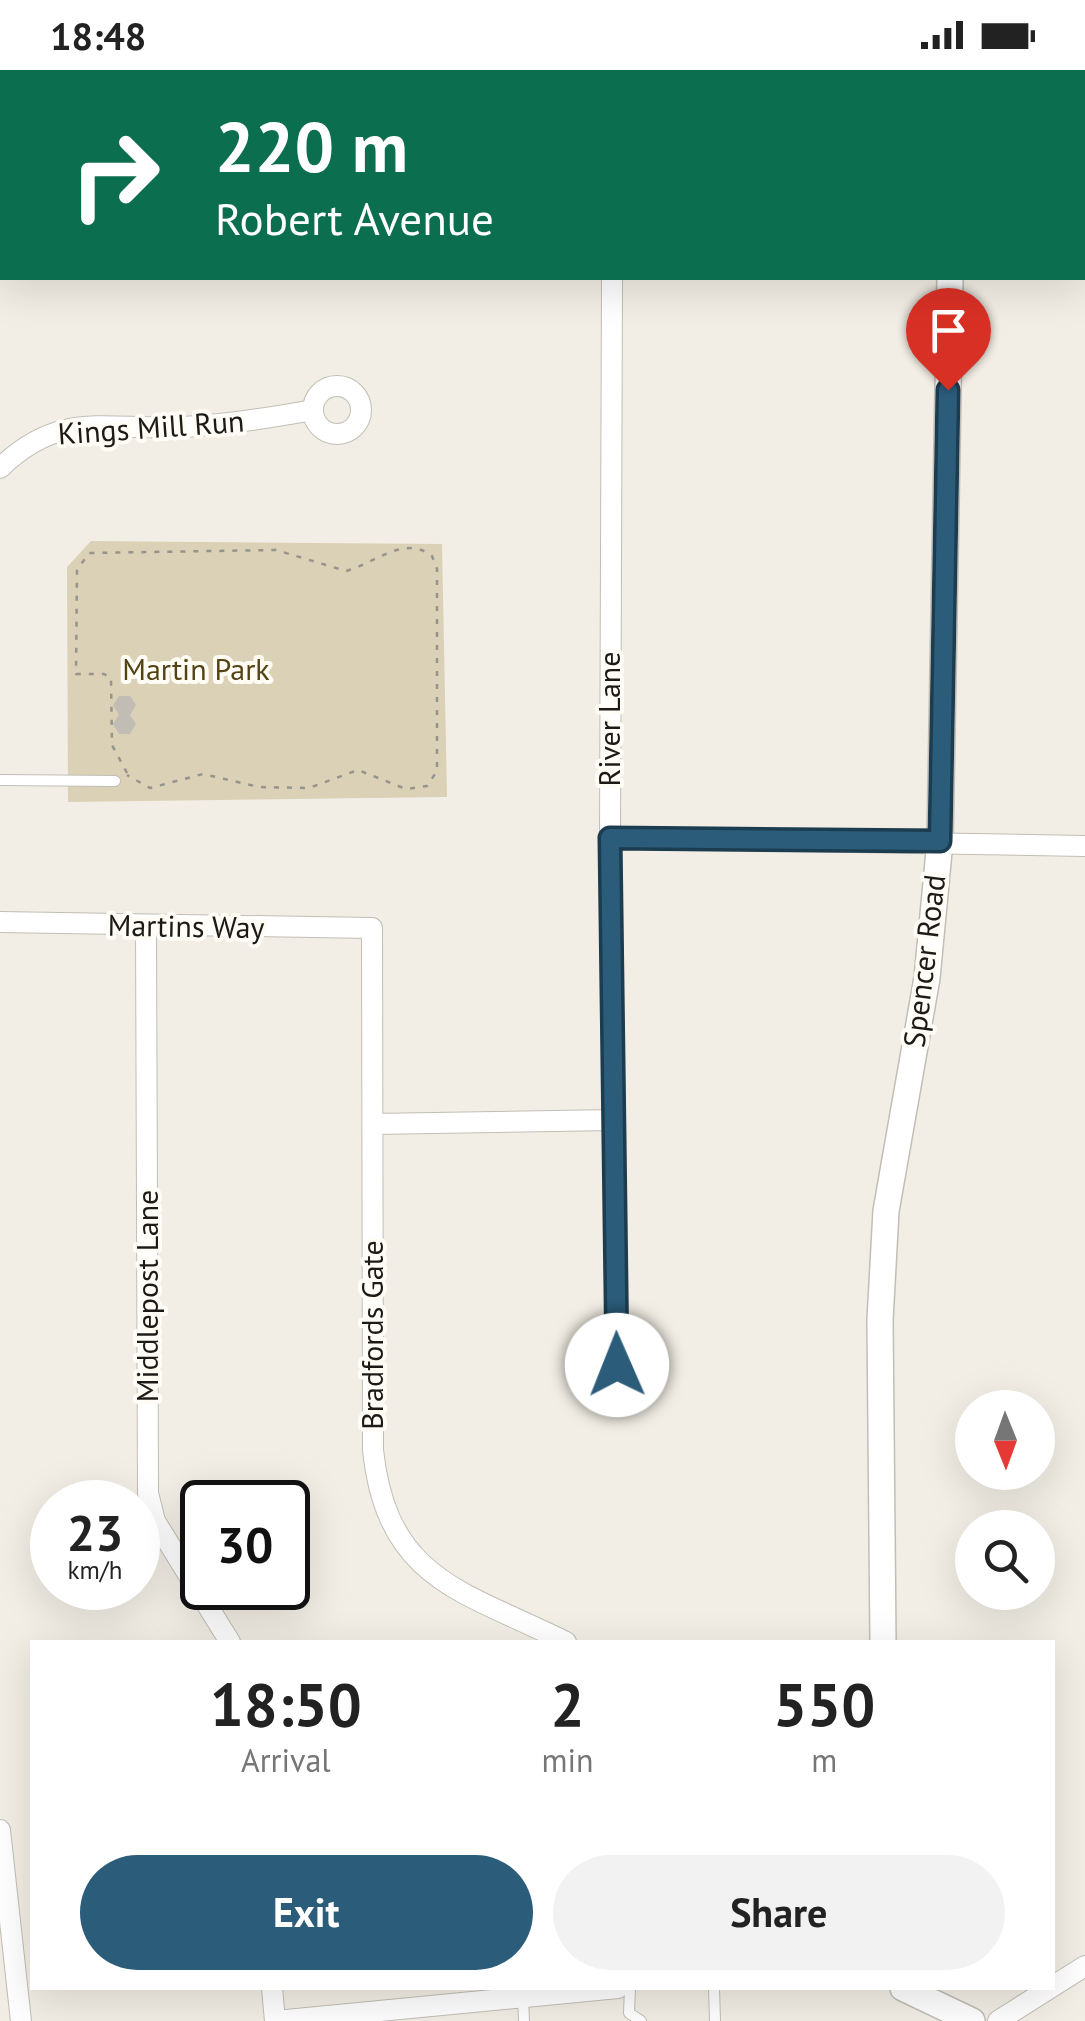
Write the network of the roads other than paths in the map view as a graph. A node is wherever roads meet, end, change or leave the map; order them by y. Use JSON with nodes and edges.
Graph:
{"nodes":[{"id":1,"x":612,"y":280,"type":"edge"},
{"id":2,"x":950,"y":280,"type":"edge"},
{"id":3,"x":313,"y":410,"type":"dead end"},
{"id":4,"x":1,"y":465,"type":"edge"},
{"id":5,"x":0,"y":780,"type":"edge"},
{"id":6,"x":121,"y":782,"type":"road end"},
{"id":7,"x":610,"y":838,"type":"junction"},
{"id":8,"x":940,"y":841,"type":"junction"},
{"id":9,"x":1085,"y":846,"type":"edge"},
{"id":10,"x":0,"y":922,"type":"edge"},
{"id":11,"x":146,"y":927,"type":"junction"},
{"id":12,"x":372,"y":928,"type":"joint"},
{"id":13,"x":615,"y":1120,"type":"junction"},
{"id":14,"x":373,"y":1124,"type":"junction"},
{"id":15,"x":617,"y":1400,"type":"dead end"},
{"id":16,"x":229,"y":1640,"type":"edge"},
{"id":17,"x":562,"y":1640,"type":"edge"},
{"id":18,"x":883,"y":1640,"type":"edge"},
{"id":19,"x":0,"y":1830,"type":"edge"},
{"id":20,"x":1085,"y":1966,"type":"edge"},
{"id":21,"x":1055,"y":1985,"type":"edge"},
{"id":22,"x":272,"y":1990,"type":"edge"},
{"id":23,"x":597,"y":1990,"type":"edge"},
{"id":24,"x":630,"y":1990,"type":"edge"},
{"id":25,"x":714,"y":1990,"type":"edge"},
{"id":26,"x":907,"y":1990,"type":"edge"},
{"id":27,"x":1047,"y":1990,"type":"edge"},
{"id":28,"x":523,"y":1997,"type":"junction"},
{"id":29,"x":370,"y":2016,"type":"edge"},
{"id":30,"x":21,"y":2021,"type":"edge"},
{"id":31,"x":276,"y":2021,"type":"edge"},
{"id":32,"x":524,"y":2021,"type":"edge"},
{"id":33,"x":640,"y":2021,"type":"edge"},
{"id":34,"x":714,"y":2021,"type":"edge"},
{"id":35,"x":972,"y":2021,"type":"edge"},
{"id":36,"x":998,"y":2021,"type":"edge"}],
"edges":[{"from":1,"to":7,"type":"street","name":"River Lane"},
{"from":2,"to":8,"type":"street","name":"Spencer Road"},
{"from":3,"to":4,"type":"street","name":"Kings Mill Run"},
{"from":5,"to":6,"type":"lane"},
{"from":7,"to":8,"type":"street"},
{"from":7,"to":13,"type":"street","name":"River Lane"},
{"from":8,"to":9,"type":"street"},
{"from":8,"to":18,"type":"street","name":"Spencer Road"},
{"from":10,"to":11,"type":"street","name":"Martins Way"},
{"from":11,"to":12,"type":"street","name":"Martins Way"},
{"from":11,"to":16,"type":"street","name":"Middlepost Lane"},
{"from":12,"to":14,"type":"street","name":"Bradfords Gate"},
{"from":13,"to":14,"type":"street"},
{"from":13,"to":15,"type":"street","name":"River Lane"},
{"from":14,"to":17,"type":"street","name":"Bradfords Gate"},
{"from":19,"to":30,"type":"street"},
{"from":20,"to":21,"type":"street"},
{"from":22,"to":31,"type":"street"},
{"from":23,"to":28,"type":"street"},
{"from":24,"to":33,"type":"lane"},
{"from":25,"to":34,"type":"lane"},
{"from":26,"to":35,"type":"street"},
{"from":27,"to":36,"type":"street"},
{"from":28,"to":29,"type":"street"},
{"from":28,"to":32,"type":"lane"},
{"from":29,"to":31,"type":"street"}]}
